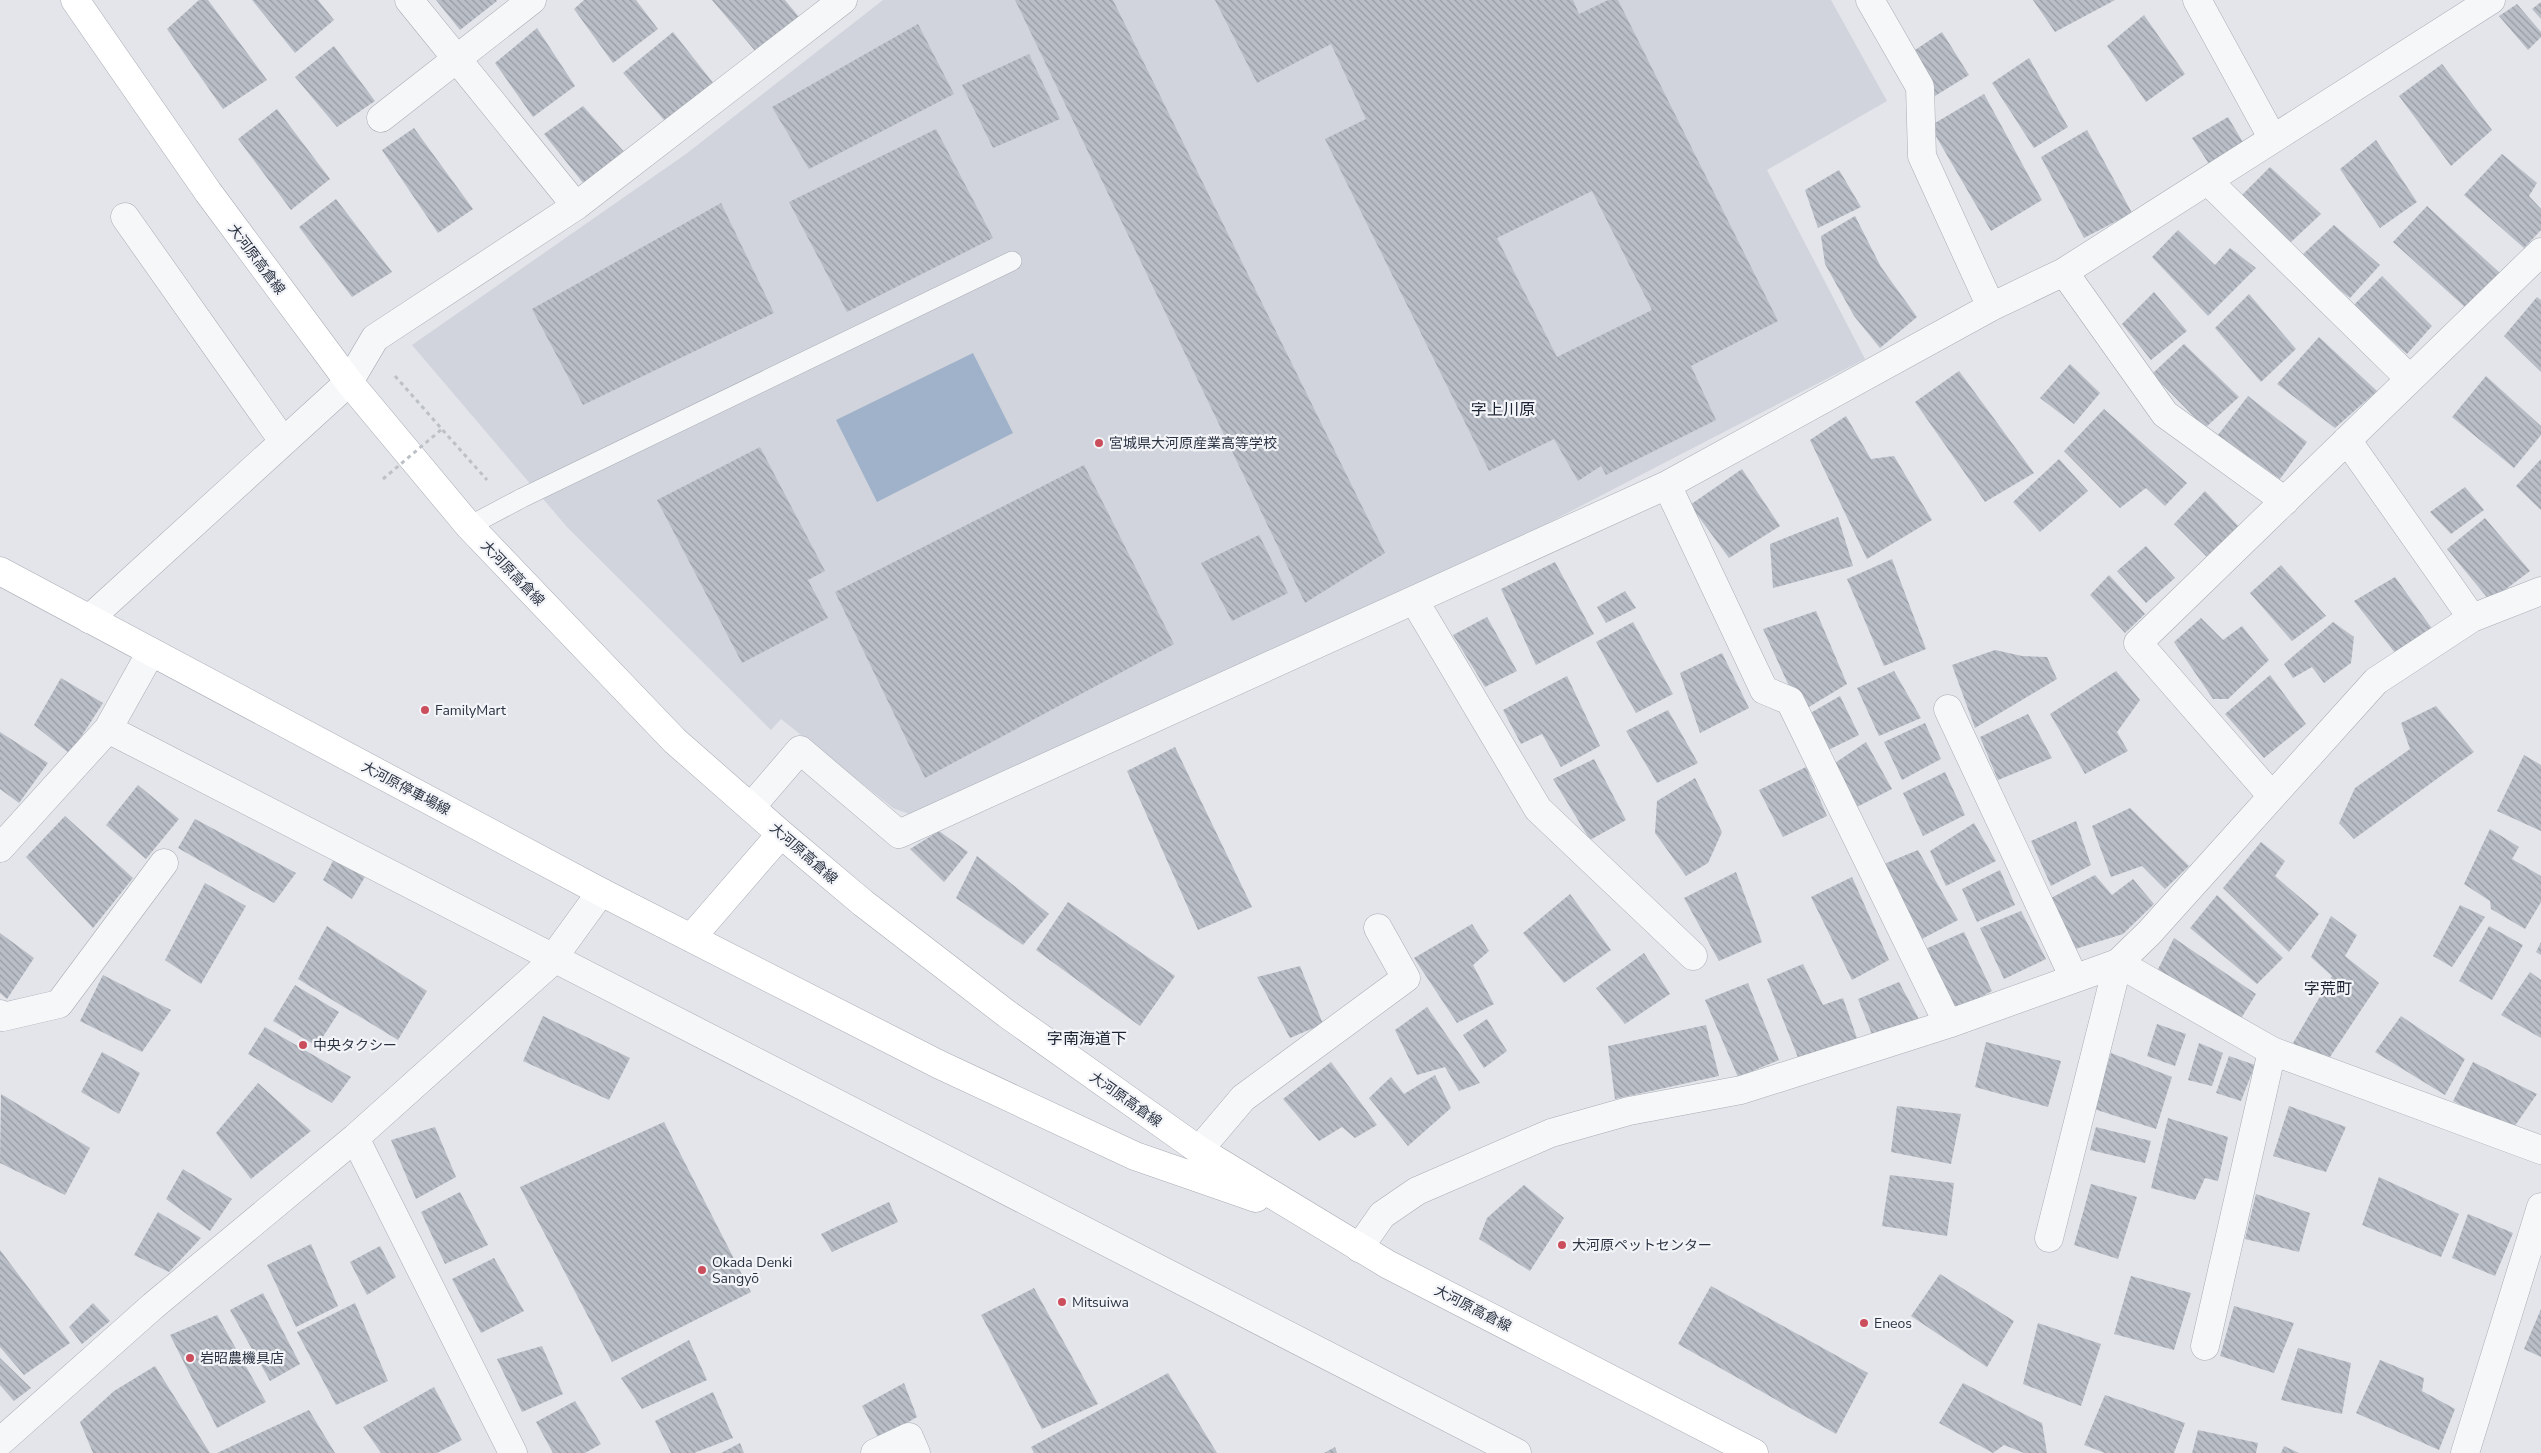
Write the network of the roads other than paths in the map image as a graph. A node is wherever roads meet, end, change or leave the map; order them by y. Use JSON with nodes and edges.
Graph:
{"nodes":[{"id":1,"x":75,"y":0,"type":"edge"},
{"id":2,"x":409,"y":0,"type":"edge"},
{"id":3,"x":532,"y":0,"type":"edge"},
{"id":4,"x":844,"y":0,"type":"edge"},
{"id":5,"x":1870,"y":0,"type":"edge"},
{"id":6,"x":2197,"y":0,"type":"edge"},
{"id":7,"x":2491,"y":0,"type":"edge"},
{"id":8,"x":457,"y":59,"type":"junction"},
{"id":9,"x":381,"y":118,"type":"dead end"},
{"id":10,"x":2273,"y":139,"type":"junction"},
{"id":11,"x":2208,"y":181,"type":"junction"},
{"id":12,"x":576,"y":206,"type":"junction"},
{"id":13,"x":125,"y":217,"type":"dead end"},
{"id":14,"x":2541,"y":252,"type":"edge"},
{"id":15,"x":1012,"y":261,"type":"dead end"},
{"id":16,"x":2064,"y":272,"type":"junction"},
{"id":17,"x":1991,"y":307,"type":"junction"},
{"id":18,"x":2410,"y":380,"type":"junction"},
{"id":19,"x":349,"y":382,"type":"junction"},
{"id":20,"x":2347,"y":440,"type":"junction"},
{"id":21,"x":283,"y":441,"type":"junction"},
{"id":22,"x":1667,"y":485,"type":"junction"},
{"id":23,"x":2285,"y":501,"type":"junction"},
{"id":24,"x":469,"y":526,"type":"junction"},
{"id":25,"x":2,"y":575,"type":"edge"},
{"id":26,"x":2541,"y":591,"type":"edge"},
{"id":27,"x":1414,"y":600,"type":"junction"},
{"id":28,"x":2472,"y":618,"type":"junction"},
{"id":29,"x":89,"y":619,"type":"junction"},
{"id":30,"x":152,"y":652,"type":"junction"},
{"id":31,"x":1948,"y":709,"type":"dead end"},
{"id":32,"x":108,"y":728,"type":"junction"},
{"id":33,"x":2272,"y":796,"type":"junction"},
{"id":34,"x":751,"y":807,"type":"junction"},
{"id":35,"x":781,"y":834,"type":"junction"},
{"id":36,"x":0,"y":848,"type":"edge"},
{"id":37,"x":164,"y":863,"type":"dead end"},
{"id":38,"x":601,"y":892,"type":"junction"},
{"id":39,"x":1378,"y":928,"type":"dead end"},
{"id":40,"x":691,"y":938,"type":"junction"},
{"id":41,"x":1693,"y":956,"type":"dead end"},
{"id":42,"x":553,"y":957,"type":"junction"},
{"id":43,"x":2118,"y":963,"type":"junction"},
{"id":44,"x":2074,"y":978,"type":"junction"},
{"id":45,"x":0,"y":1014,"type":"edge"},
{"id":46,"x":1948,"y":1024,"type":"junction"},
{"id":47,"x":2272,"y":1051,"type":"junction"},
{"id":48,"x":355,"y":1138,"type":"junction"},
{"id":49,"x":1199,"y":1150,"type":"junction"},
{"id":50,"x":2541,"y":1150,"type":"edge"},
{"id":51,"x":2541,"y":1208,"type":"edge"},
{"id":52,"x":1306,"y":1216,"type":"junction"},
{"id":53,"x":2049,"y":1238,"type":"dead end"},
{"id":54,"x":1359,"y":1248,"type":"junction"},
{"id":55,"x":2205,"y":1346,"type":"dead end"},
{"id":56,"x":0,"y":1442,"type":"edge"},
{"id":57,"x":514,"y":1453,"type":"edge"},
{"id":58,"x":875,"y":1453,"type":"edge"},
{"id":59,"x":916,"y":1453,"type":"edge"},
{"id":60,"x":1517,"y":1453,"type":"edge"},
{"id":61,"x":1754,"y":1453,"type":"edge"},
{"id":62,"x":2465,"y":1453,"type":"edge"}],
"edges":[{"from":1,"to":19,"type":"main road","name":"大河原高倉線"},
{"from":2,"to":8,"type":"street"},
{"from":3,"to":8,"type":"street"},
{"from":4,"to":12,"type":"street"},
{"from":5,"to":17,"type":"street"},
{"from":6,"to":10,"type":"street"},
{"from":7,"to":10,"type":"street"},
{"from":8,"to":9,"type":"street"},
{"from":8,"to":12,"type":"street"},
{"from":10,"to":11,"type":"street"},
{"from":11,"to":16,"type":"street"},
{"from":11,"to":18,"type":"street"},
{"from":12,"to":19,"type":"street"},
{"from":13,"to":21,"type":"street"},
{"from":14,"to":18,"type":"street"},
{"from":15,"to":24,"type":"lane"},
{"from":16,"to":17,"type":"street"},
{"from":16,"to":23,"type":"street"},
{"from":17,"to":22,"type":"street"},
{"from":18,"to":20,"type":"street"},
{"from":19,"to":21,"type":"street"},
{"from":19,"to":24,"type":"main road","name":"大河原高倉線"},
{"from":20,"to":23,"type":"street"},
{"from":20,"to":28,"type":"street"},
{"from":21,"to":29,"type":"street"},
{"from":22,"to":27,"type":"street"},
{"from":22,"to":46,"type":"street"},
{"from":23,"to":33,"type":"street"},
{"from":24,"to":34,"type":"main road","name":"大河原高倉線"},
{"from":25,"to":29,"type":"main road","name":"大河原停車場線"},
{"from":26,"to":28,"type":"street"},
{"from":27,"to":34,"type":"street"},
{"from":27,"to":41,"type":"street"},
{"from":28,"to":33,"type":"street"},
{"from":29,"to":30,"type":"main road","name":"大河原停車場線"},
{"from":30,"to":32,"type":"street"},
{"from":30,"to":38,"type":"main road","name":"大河原停車場線"},
{"from":31,"to":44,"type":"street"},
{"from":32,"to":36,"type":"street"},
{"from":32,"to":42,"type":"street"},
{"from":33,"to":43,"type":"street"},
{"from":34,"to":35,"type":"main road","name":"大河原高倉線"},
{"from":35,"to":40,"type":"main road"},
{"from":35,"to":49,"type":"main road","name":"大河原高倉線"},
{"from":37,"to":45,"type":"street"},
{"from":38,"to":40,"type":"main road","name":"大河原停車場線"},
{"from":38,"to":42,"type":"street"},
{"from":39,"to":49,"type":"street"},
{"from":40,"to":52,"type":"main road","name":"大河原停車場線"},
{"from":42,"to":48,"type":"street"},
{"from":42,"to":60,"type":"street"},
{"from":43,"to":44,"type":"street"},
{"from":43,"to":47,"type":"street"},
{"from":43,"to":53,"type":"street"},
{"from":44,"to":46,"type":"street"},
{"from":46,"to":54,"type":"street"},
{"from":47,"to":50,"type":"street"},
{"from":47,"to":55,"type":"street"},
{"from":48,"to":56,"type":"street"},
{"from":48,"to":57,"type":"street"},
{"from":49,"to":52,"type":"main road","name":"大河原高倉線"},
{"from":51,"to":62,"type":"street"},
{"from":52,"to":54,"type":"main road","name":"大河原高倉線"},
{"from":54,"to":61,"type":"main road","name":"大河原高倉線"},
{"from":58,"to":59,"type":"street"}]}
